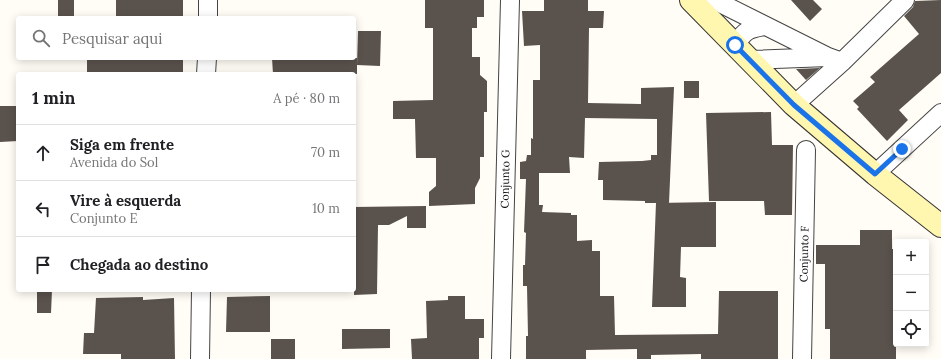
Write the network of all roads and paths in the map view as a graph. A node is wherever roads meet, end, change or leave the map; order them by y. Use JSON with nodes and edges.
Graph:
{"nodes":[{"id":1,"x":208,"y":0,"type":"edge"},
{"id":2,"x":510,"y":0,"type":"edge"},
{"id":3,"x":691,"y":0,"type":"edge"},
{"id":4,"x":714,"y":0,"type":"edge"},
{"id":5,"x":904,"y":0,"type":"edge"},
{"id":6,"x":208,"y":16,"type":"edge"},
{"id":7,"x":766,"y":26,"type":"junction"},
{"id":8,"x":742,"y":53,"type":"junction"},
{"id":9,"x":835,"y":59,"type":"junction"},
{"id":10,"x":207,"y":60,"type":"edge"},
{"id":11,"x":206,"y":72,"type":"edge"},
{"id":12,"x":794,"y":105,"type":"junction"},
{"id":13,"x":941,"y":113,"type":"edge"},
{"id":14,"x":806,"y":150,"type":"dead end"},
{"id":15,"x":875,"y":174,"type":"junction"},
{"id":16,"x":941,"y":226,"type":"edge"},
{"id":17,"x":201,"y":292,"type":"edge"},
{"id":18,"x":200,"y":359,"type":"edge"},
{"id":19,"x":501,"y":359,"type":"edge"},
{"id":20,"x":802,"y":359,"type":"edge"}],
"edges":[{"from":1,"to":6,"type":"street"},
{"from":2,"to":19,"type":"street","name":"Conjunto G"},
{"from":3,"to":8,"type":"street"},
{"from":4,"to":7,"type":"street"},
{"from":5,"to":9,"type":"street"},
{"from":7,"to":8,"type":"street"},
{"from":7,"to":9,"type":"street"},
{"from":8,"to":9,"type":"street"},
{"from":8,"to":12,"type":"street"},
{"from":9,"to":12,"type":"street"},
{"from":10,"to":11,"type":"street"},
{"from":12,"to":15,"type":"street"},
{"from":13,"to":15,"type":"street"},
{"from":14,"to":20,"type":"street","name":"Conjunto F"},
{"from":15,"to":16,"type":"street"},
{"from":17,"to":18,"type":"street"}]}
